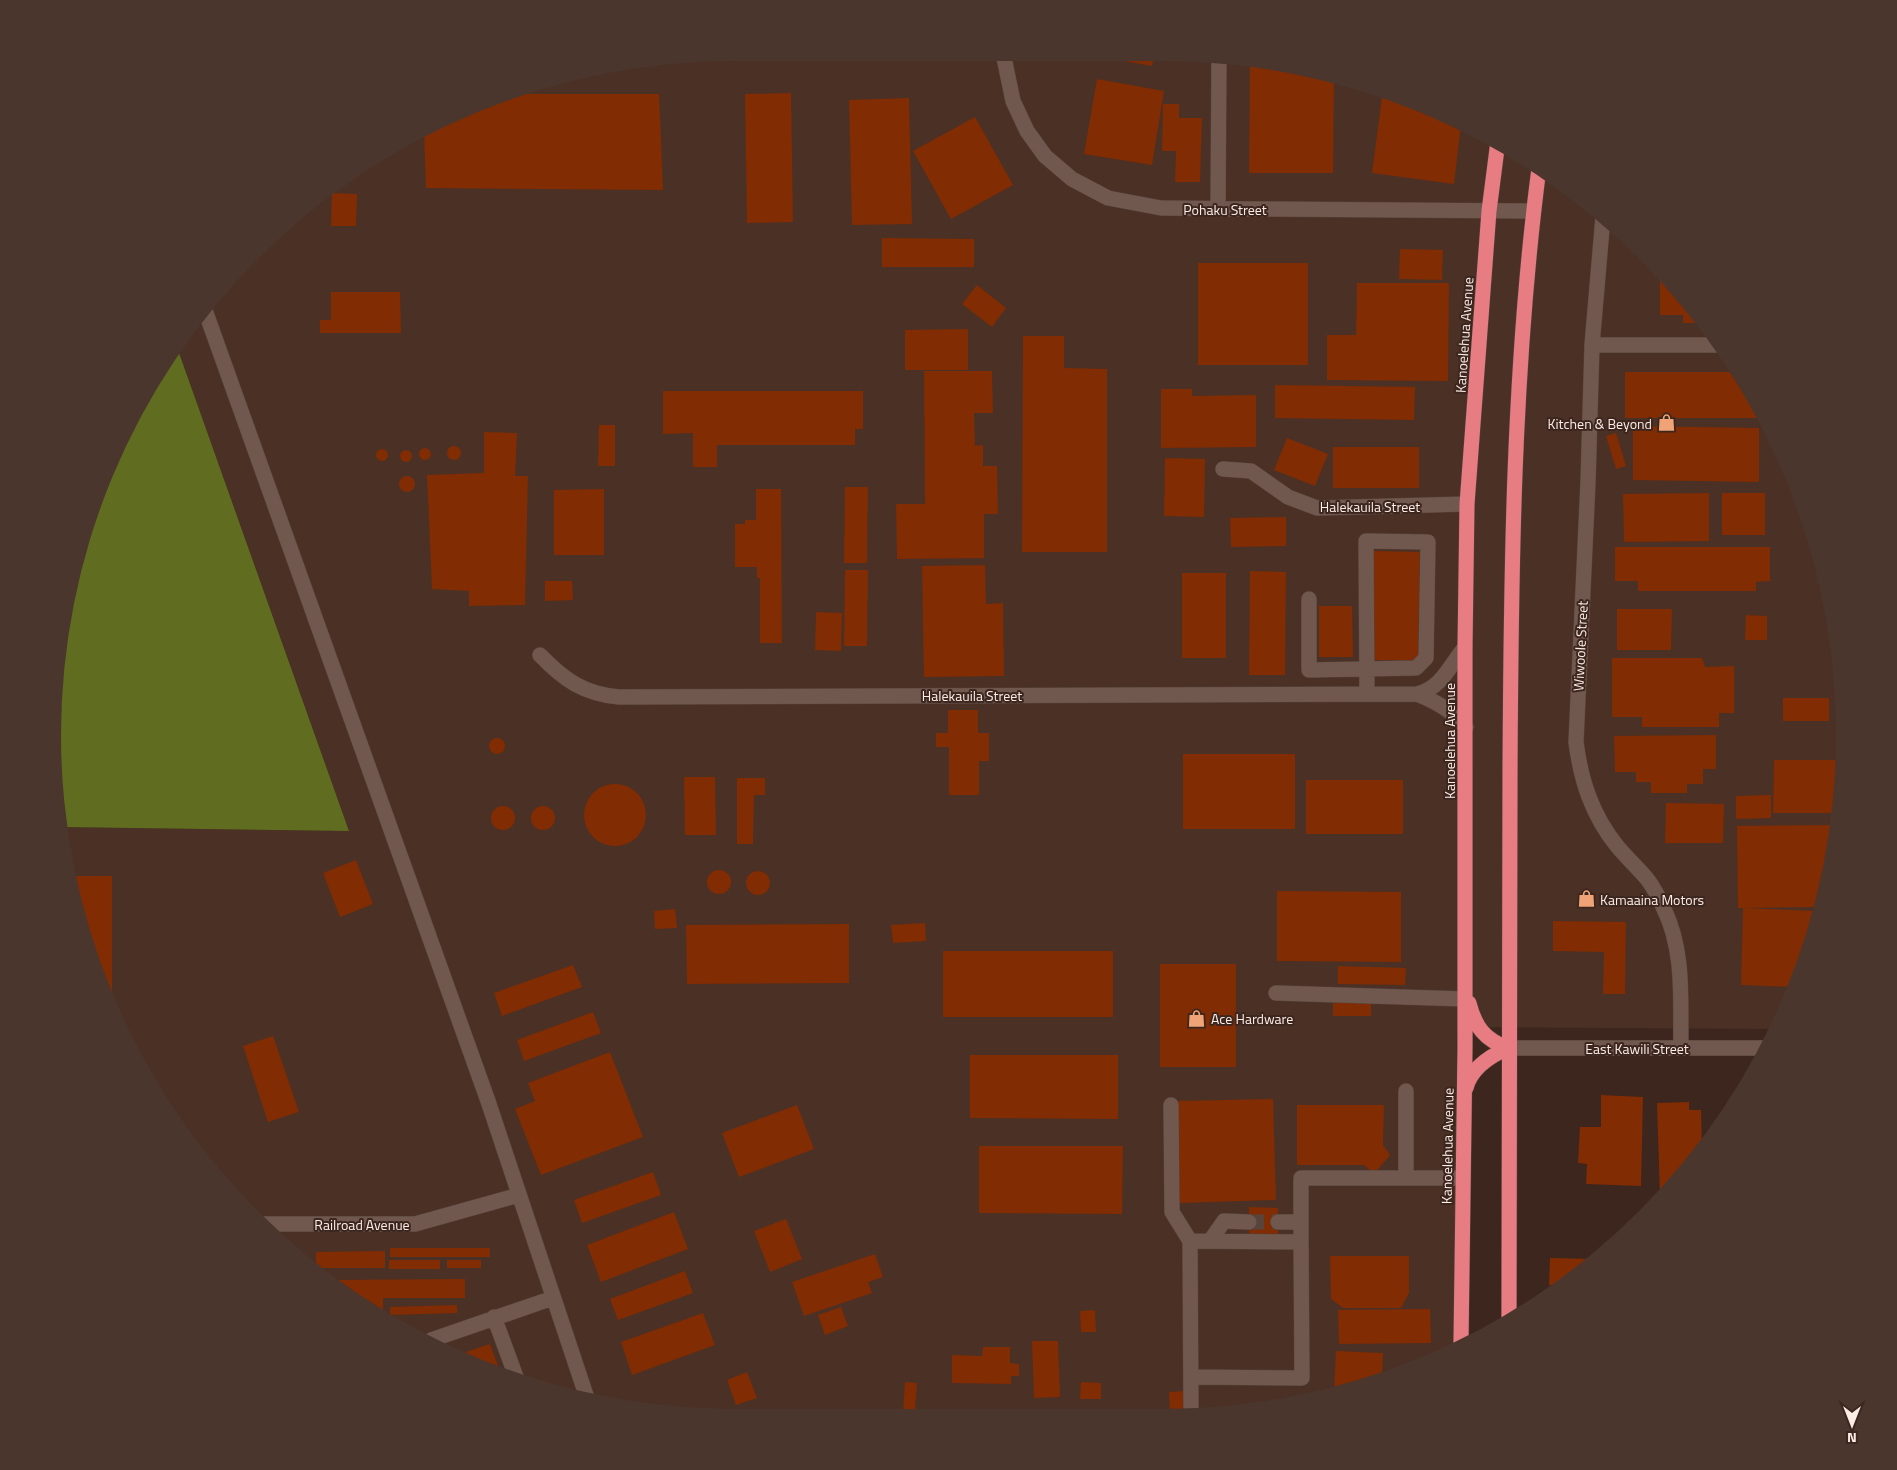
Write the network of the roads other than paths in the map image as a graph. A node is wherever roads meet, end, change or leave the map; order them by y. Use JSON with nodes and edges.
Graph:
{"nodes":[{"id":1,"x":1005,"y":61,"type":"edge"},
{"id":2,"x":1219,"y":64,"type":"edge"},
{"id":3,"x":1497,"y":151,"type":"edge"},
{"id":4,"x":1537,"y":176,"type":"edge"},
{"id":5,"x":1218,"y":209,"type":"junction"},
{"id":6,"x":1489,"y":211,"type":"junction"},
{"id":7,"x":1533,"y":211,"type":"junction"},
{"id":8,"x":1602,"y":225,"type":"edge"},
{"id":9,"x":207,"y":316,"type":"edge"},
{"id":10,"x":1592,"y":345,"type":"junction"},
{"id":11,"x":1711,"y":345,"type":"edge"},
{"id":12,"x":1223,"y":470,"type":"dead end"},
{"id":13,"x":1467,"y":504,"type":"junction"},
{"id":14,"x":1309,"y":599,"type":"dead end"},
{"id":15,"x":1465,"y":647,"type":"junction"},
{"id":16,"x":540,"y":656,"type":"dead end"},
{"id":17,"x":1367,"y":669,"type":"junction"},
{"id":18,"x":1367,"y":694,"type":"junction"},
{"id":19,"x":1417,"y":694,"type":"junction"},
{"id":20,"x":1466,"y":727,"type":"junction"},
{"id":21,"x":1276,"y":993,"type":"dead end"},
{"id":22,"x":1465,"y":996,"type":"junction"},
{"id":23,"x":1681,"y":1047,"type":"junction"},
{"id":24,"x":1508,"y":1048,"type":"junction"},
{"id":25,"x":1758,"y":1048,"type":"edge"},
{"id":26,"x":1406,"y":1091,"type":"dead end"},
{"id":27,"x":1464,"y":1096,"type":"junction"},
{"id":28,"x":1171,"y":1105,"type":"dead end"},
{"id":29,"x":1406,"y":1178,"type":"junction"},
{"id":30,"x":1463,"y":1178,"type":"junction"},
{"id":31,"x":519,"y":1195,"type":"junction"},
{"id":32,"x":1249,"y":1222,"type":"tunnel mouth"},
{"id":33,"x":1278,"y":1222,"type":"tunnel mouth"},
{"id":34,"x":1301,"y":1222,"type":"junction"},
{"id":35,"x":272,"y":1224,"type":"edge"},
{"id":36,"x":1190,"y":1240,"type":"junction"},
{"id":37,"x":1210,"y":1241,"type":"junction"},
{"id":38,"x":1301,"y":1242,"type":"junction"},
{"id":39,"x":553,"y":1298,"type":"junction"},
{"id":40,"x":1509,"y":1312,"type":"edge"},
{"id":41,"x":494,"y":1318,"type":"junction"},
{"id":42,"x":1462,"y":1338,"type":"edge"},
{"id":43,"x":436,"y":1339,"type":"edge"},
{"id":44,"x":514,"y":1371,"type":"edge"},
{"id":45,"x":1191,"y":1377,"type":"junction"},
{"id":46,"x":585,"y":1392,"type":"edge"},
{"id":47,"x":1192,"y":1408,"type":"edge"}],
"edges":[{"from":1,"to":5,"type":"street","name":"Pohaku Street"},
{"from":2,"to":5,"type":"street"},
{"from":3,"to":6,"type":"highway","name":"Kanoelehua Avenue"},
{"from":4,"to":7,"type":"highway"},
{"from":5,"to":6,"type":"street","name":"Pohaku Street"},
{"from":6,"to":7,"type":"street","name":"Pohaku Street"},
{"from":6,"to":13,"type":"highway","name":"Kanoelehua Avenue"},
{"from":7,"to":24,"type":"highway"},
{"from":8,"to":10,"type":"street","name":"Wiwoole Street"},
{"from":9,"to":31,"type":"street"},
{"from":10,"to":11,"type":"street"},
{"from":10,"to":23,"type":"street","name":"Wiwoole Street"},
{"from":12,"to":13,"type":"street","name":"Halekauila Street"},
{"from":13,"to":15,"type":"highway","name":"Kanoelehua Avenue"},
{"from":14,"to":17,"type":"street"},
{"from":15,"to":19,"type":"street","name":"Halekauila Street"},
{"from":15,"to":20,"type":"highway","name":"Kanoelehua Avenue"},
{"from":16,"to":18,"type":"street","name":"Halekauila Street"},
{"from":17,"to":17,"type":"street"},
{"from":17,"to":18,"type":"street"},
{"from":18,"to":19,"type":"street","name":"Halekauila Street"},
{"from":19,"to":20,"type":"street","name":"Halekauila Street"},
{"from":20,"to":22,"type":"highway","name":"Kanoelehua Avenue"},
{"from":21,"to":22,"type":"street"},
{"from":22,"to":24,"type":"highway"},
{"from":22,"to":27,"type":"highway","name":"Kanoelehua Avenue"},
{"from":23,"to":24,"type":"street","name":"East Kawili Street"},
{"from":23,"to":25,"type":"street","name":"East Kawili Street"},
{"from":24,"to":27,"type":"highway"},
{"from":24,"to":40,"type":"highway"},
{"from":26,"to":29,"type":"street"},
{"from":27,"to":30,"type":"highway","name":"Kanoelehua Avenue"},
{"from":28,"to":36,"type":"street"},
{"from":29,"to":30,"type":"street"},
{"from":29,"to":34,"type":"street"},
{"from":30,"to":42,"type":"highway","name":"Kanoelehua Avenue"},
{"from":31,"to":35,"type":"street","name":"Railroad Avenue"},
{"from":31,"to":39,"type":"street"},
{"from":32,"to":37,"type":"street"},
{"from":33,"to":34,"type":"street"},
{"from":34,"to":38,"type":"street"},
{"from":36,"to":37,"type":"street"},
{"from":36,"to":45,"type":"street"},
{"from":37,"to":38,"type":"street"},
{"from":38,"to":45,"type":"street"},
{"from":39,"to":41,"type":"street"},
{"from":39,"to":46,"type":"street"},
{"from":41,"to":43,"type":"street"},
{"from":41,"to":44,"type":"street"},
{"from":45,"to":47,"type":"street"}]}
